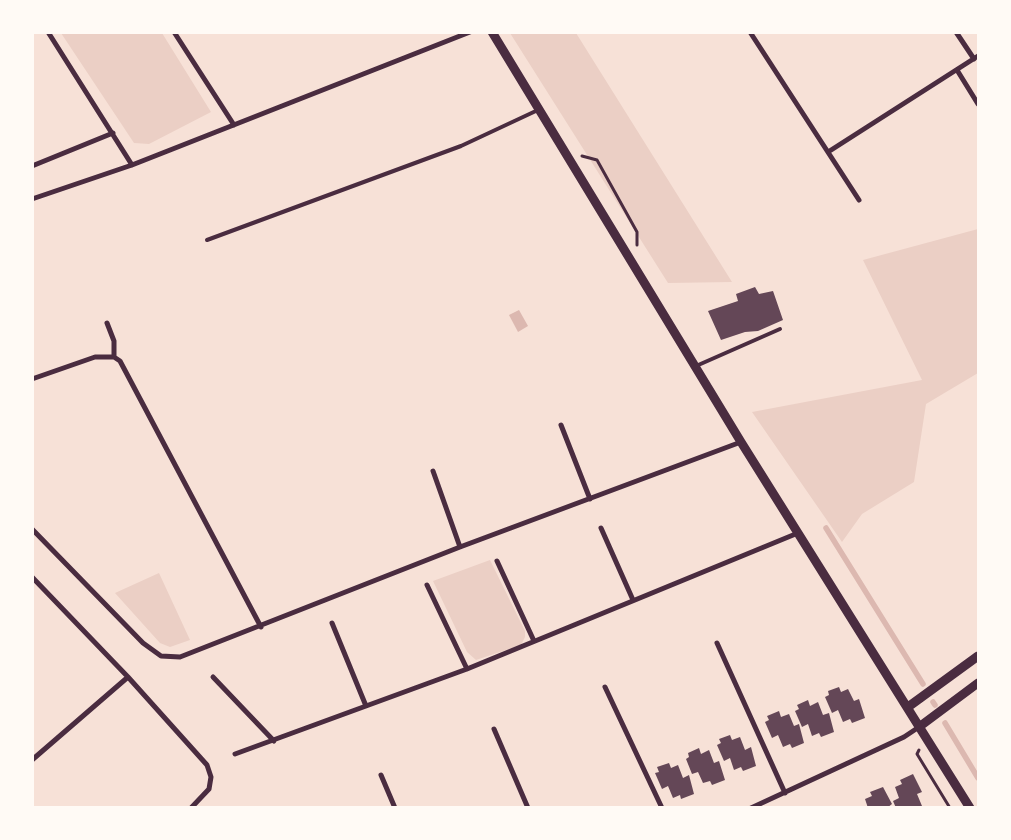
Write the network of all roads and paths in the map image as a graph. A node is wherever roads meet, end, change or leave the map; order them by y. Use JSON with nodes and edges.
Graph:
{"nodes":[{"id":1,"x":48,"y":32,"type":"edge"},
{"id":2,"x":174,"y":32,"type":"edge"},
{"id":3,"x":470,"y":32,"type":"edge"},
{"id":4,"x":492,"y":32,"type":"edge"},
{"id":5,"x":750,"y":32,"type":"edge"},
{"id":6,"x":956,"y":32,"type":"edge"},
{"id":7,"x":976,"y":58,"type":"edge"},
{"id":8,"x":957,"y":70,"type":"junction"},
{"id":9,"x":978,"y":104,"type":"edge"},
{"id":10,"x":538,"y":110,"type":"junction"},
{"id":11,"x":234,"y":125,"type":"junction"},
{"id":12,"x":112,"y":133,"type":"junction"},
{"id":13,"x":828,"y":152,"type":"junction"},
{"id":14,"x":132,"y":165,"type":"junction"},
{"id":15,"x":32,"y":166,"type":"edge"},
{"id":16,"x":32,"y":199,"type":"edge"},
{"id":17,"x":859,"y":200,"type":"dead end"},
{"id":18,"x":207,"y":240,"type":"dead end"},
{"id":19,"x":107,"y":324,"type":"dead end"},
{"id":20,"x":780,"y":329,"type":"dead end"},
{"id":21,"x":114,"y":357,"type":"junction"},
{"id":22,"x":696,"y":366,"type":"junction"},
{"id":23,"x":32,"y":379,"type":"edge"},
{"id":24,"x":561,"y":424,"type":"dead end"},
{"id":25,"x":741,"y":442,"type":"junction"},
{"id":26,"x":433,"y":471,"type":"dead end"},
{"id":27,"x":590,"y":498,"type":"junction"},
{"id":28,"x":602,"y":528,"type":"dead end"},
{"id":29,"x":32,"y":529,"type":"edge"},
{"id":30,"x":798,"y":533,"type":"junction"},
{"id":31,"x":460,"y":547,"type":"junction"},
{"id":32,"x":497,"y":561,"type":"dead end"},
{"id":33,"x":32,"y":577,"type":"edge"},
{"id":34,"x":427,"y":585,"type":"dead end"},
{"id":35,"x":633,"y":600,"type":"junction"},
{"id":36,"x":332,"y":623,"type":"dead end"},
{"id":37,"x":261,"y":627,"type":"junction"},
{"id":38,"x":534,"y":641,"type":"junction"},
{"id":39,"x":717,"y":643,"type":"dead end"},
{"id":40,"x":978,"y":656,"type":"edge"},
{"id":41,"x":468,"y":669,"type":"junction"},
{"id":42,"x":128,"y":677,"type":"junction"},
{"id":43,"x":213,"y":677,"type":"dead end"},
{"id":44,"x":978,"y":683,"type":"edge"},
{"id":45,"x":604,"y":687,"type":"dead end"},
{"id":46,"x":366,"y":706,"type":"junction"},
{"id":47,"x":908,"y":708,"type":"junction"},
{"id":48,"x":919,"y":727,"type":"junction"},
{"id":49,"x":494,"y":729,"type":"dead end"},
{"id":50,"x":274,"y":741,"type":"junction"},
{"id":51,"x":235,"y":754,"type":"dead end"},
{"id":52,"x":32,"y":760,"type":"edge"},
{"id":53,"x":381,"y":774,"type":"dead end"},
{"id":54,"x":784,"y":793,"type":"junction"},
{"id":55,"x":191,"y":808,"type":"edge"},
{"id":56,"x":395,"y":808,"type":"edge"},
{"id":57,"x":528,"y":808,"type":"edge"},
{"id":58,"x":662,"y":808,"type":"edge"},
{"id":59,"x":751,"y":808,"type":"edge"},
{"id":60,"x":970,"y":808,"type":"edge"}],
"edges":[{"from":1,"to":12,"type":"street"},
{"from":2,"to":11,"type":"street"},
{"from":3,"to":11,"type":"street"},
{"from":4,"to":10,"type":"street"},
{"from":5,"to":13,"type":"street"},
{"from":6,"to":7,"type":"street"},
{"from":7,"to":8,"type":"street"},
{"from":8,"to":9,"type":"street"},
{"from":8,"to":13,"type":"street"},
{"from":10,"to":18,"type":"lane"},
{"from":10,"to":22,"type":"street"},
{"from":11,"to":14,"type":"street"},
{"from":12,"to":14,"type":"street"},
{"from":12,"to":15,"type":"street"},
{"from":13,"to":17,"type":"street"},
{"from":14,"to":16,"type":"street"},
{"from":19,"to":21,"type":"street"},
{"from":20,"to":22,"type":"lane"},
{"from":21,"to":23,"type":"street"},
{"from":21,"to":37,"type":"street"},
{"from":22,"to":25,"type":"street"},
{"from":24,"to":27,"type":"street"},
{"from":25,"to":27,"type":"street"},
{"from":25,"to":30,"type":"street"},
{"from":26,"to":31,"type":"street"},
{"from":27,"to":31,"type":"street"},
{"from":28,"to":35,"type":"street"},
{"from":29,"to":37,"type":"street"},
{"from":30,"to":35,"type":"street"},
{"from":30,"to":47,"type":"street"},
{"from":31,"to":37,"type":"street"},
{"from":32,"to":38,"type":"street"},
{"from":33,"to":42,"type":"street"},
{"from":34,"to":41,"type":"street"},
{"from":35,"to":38,"type":"street"},
{"from":36,"to":46,"type":"street"},
{"from":38,"to":41,"type":"street"},
{"from":39,"to":54,"type":"street"},
{"from":40,"to":47,"type":"street"},
{"from":41,"to":46,"type":"street"},
{"from":42,"to":52,"type":"street"},
{"from":42,"to":55,"type":"street"},
{"from":43,"to":50,"type":"street"},
{"from":44,"to":48,"type":"street"},
{"from":45,"to":58,"type":"street"},
{"from":46,"to":50,"type":"street"},
{"from":47,"to":48,"type":"street"},
{"from":48,"to":54,"type":"street"},
{"from":48,"to":60,"type":"street"},
{"from":49,"to":57,"type":"street"},
{"from":50,"to":51,"type":"street"},
{"from":53,"to":56,"type":"street"},
{"from":54,"to":59,"type":"street"}]}
